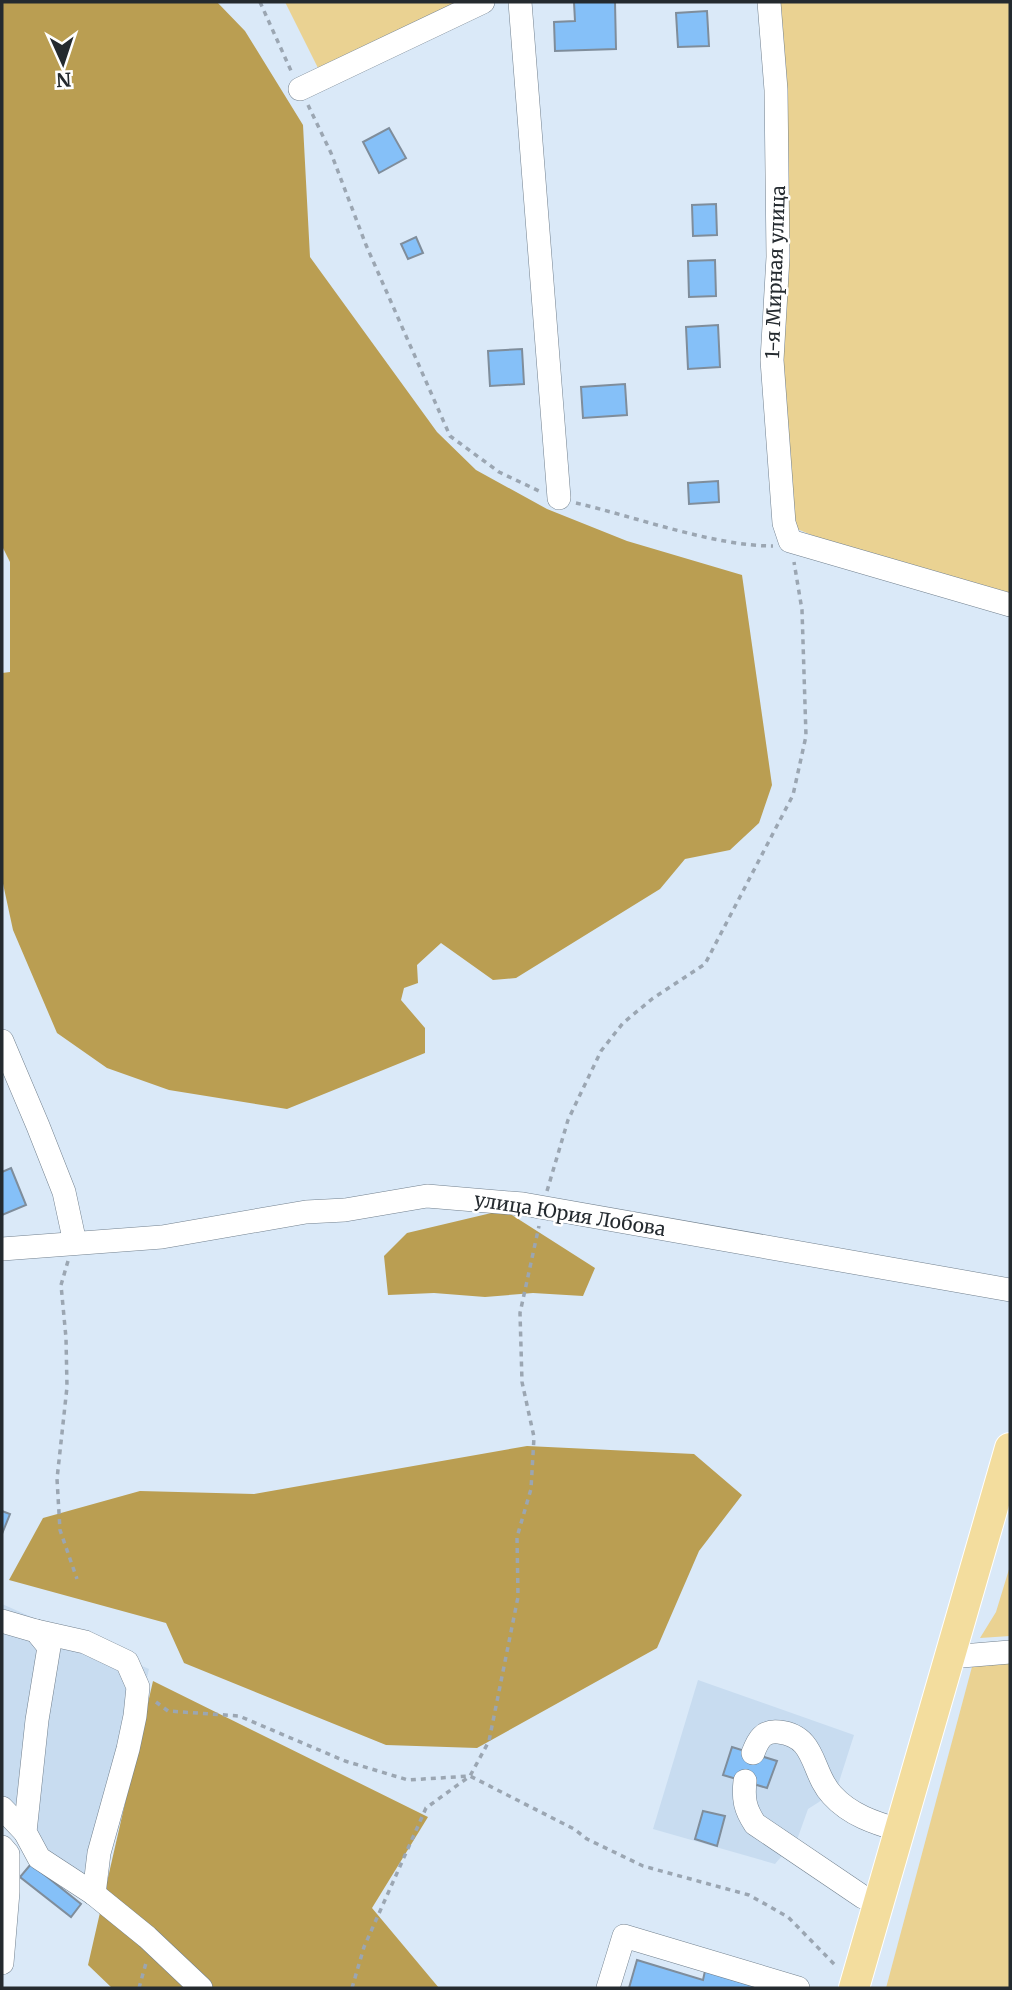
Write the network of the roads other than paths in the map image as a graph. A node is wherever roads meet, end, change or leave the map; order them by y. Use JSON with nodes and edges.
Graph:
{"nodes":[{"id":1,"x":483,"y":2,"type":"edge"},
{"id":2,"x":520,"y":2,"type":"edge"},
{"id":3,"x":769,"y":2,"type":"edge"},
{"id":4,"x":300,"y":89,"type":"road end"},
{"id":5,"x":559,"y":498,"type":"road end"},
{"id":6,"x":1010,"y":605,"type":"edge"},
{"id":7,"x":2,"y":1041,"type":"edge"},
{"id":8,"x":75,"y":1243,"type":"junction"},
{"id":9,"x":2,"y":1249,"type":"edge"},
{"id":10,"x":1010,"y":1290,"type":"edge"},
{"id":11,"x":1010,"y":1448,"type":"edge"},
{"id":12,"x":2,"y":1621,"type":"edge"},
{"id":13,"x":36,"y":1631,"type":"junction"},
{"id":14,"x":1010,"y":1652,"type":"edge"},
{"id":15,"x":950,"y":1657,"type":"junction"},
{"id":16,"x":753,"y":1753,"type":"dead end"},
{"id":17,"x":745,"y":1781,"type":"dead end"},
{"id":18,"x":2,"y":1808,"type":"edge"},
{"id":19,"x":899,"y":1830,"type":"junction"},
{"id":20,"x":25,"y":1832,"type":"junction"},
{"id":21,"x":2,"y":1847,"type":"edge"},
{"id":22,"x":5,"y":1893,"type":"edge"},
{"id":23,"x":93,"y":1894,"type":"junction"},
{"id":24,"x":878,"y":1905,"type":"junction"},
{"id":25,"x":2,"y":1954,"type":"edge"},
{"id":26,"x":846,"y":1978,"type":"edge"},
{"id":27,"x":201,"y":1988,"type":"edge"},
{"id":28,"x":608,"y":1988,"type":"edge"},
{"id":29,"x":795,"y":1988,"type":"edge"}],
"edges":[{"from":1,"to":4,"type":"street"},
{"from":2,"to":5,"type":"street"},
{"from":3,"to":6,"type":"street","name":"1-я Мирная улица"},
{"from":7,"to":8,"type":"street"},
{"from":8,"to":9,"type":"street","name":"улица Юрия Лобова"},
{"from":8,"to":10,"type":"street","name":"улица Юрия Лобова"},
{"from":11,"to":15,"type":"main road"},
{"from":12,"to":13,"type":"street"},
{"from":13,"to":20,"type":"street"},
{"from":13,"to":23,"type":"street"},
{"from":14,"to":15,"type":"street"},
{"from":15,"to":19,"type":"main road"},
{"from":16,"to":19,"type":"street"},
{"from":17,"to":24,"type":"street"},
{"from":18,"to":20,"type":"street"},
{"from":19,"to":24,"type":"main road"},
{"from":20,"to":23,"type":"street"},
{"from":21,"to":22,"type":"street"},
{"from":22,"to":25,"type":"street"},
{"from":23,"to":27,"type":"street"},
{"from":24,"to":26,"type":"main road"},
{"from":28,"to":29,"type":"street"}]}
